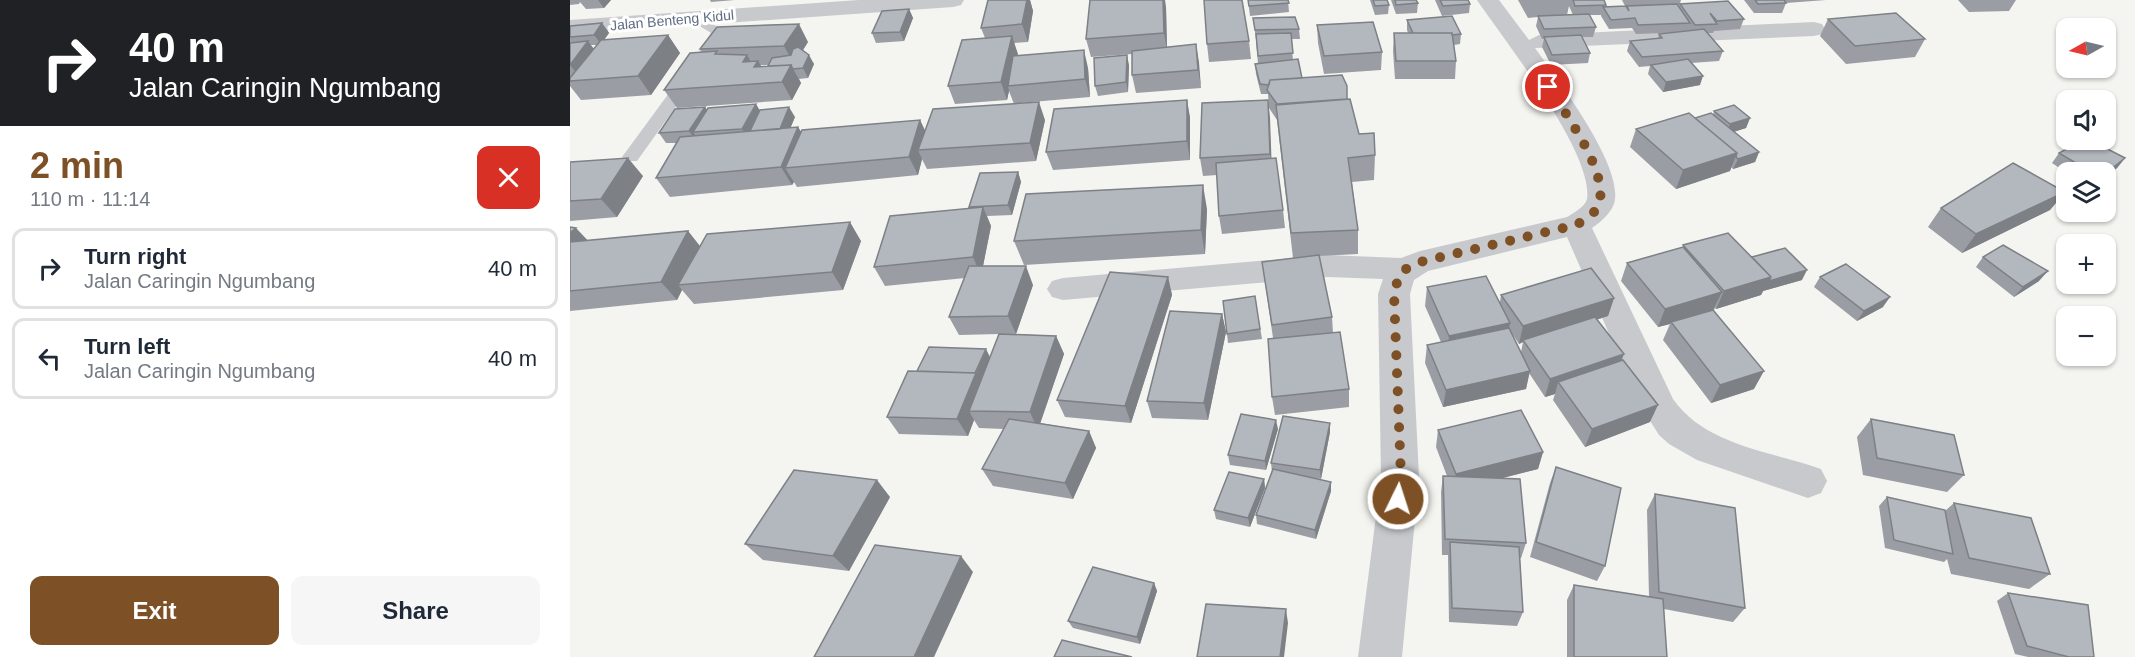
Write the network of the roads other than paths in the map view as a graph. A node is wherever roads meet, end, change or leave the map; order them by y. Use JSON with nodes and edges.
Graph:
{"nodes":[{"id":1,"x":953,"y":0,"type":"edge"},
{"id":2,"x":1488,"y":0,"type":"edge"},
{"id":3,"x":700,"y":9,"type":"edge"},
{"id":4,"x":570,"y":27,"type":"edge"},
{"id":5,"x":1814,"y":29,"type":"dead end"},
{"id":6,"x":1519,"y":43,"type":"junction"},
{"id":7,"x":631,"y":157,"type":"dead end"},
{"id":8,"x":1576,"y":225,"type":"junction"},
{"id":9,"x":1404,"y":268,"type":"junction"},
{"id":10,"x":1063,"y":289,"type":"dead end"},
{"id":11,"x":1808,"y":481,"type":"dead end"},
{"id":12,"x":1380,"y":657,"type":"edge"}],
"edges":[{"from":1,"to":3,"type":"street","name":"Jalan Benteng Kidul"},
{"from":2,"to":6,"type":"street"},
{"from":3,"to":4,"type":"street","name":"Jalan Benteng Kidul"},
{"from":3,"to":7,"type":"lane"},
{"from":5,"to":6,"type":"street"},
{"from":6,"to":8,"type":"street"},
{"from":8,"to":9,"type":"street"},
{"from":8,"to":11,"type":"street"},
{"from":9,"to":10,"type":"street"},
{"from":9,"to":12,"type":"street"}]}
